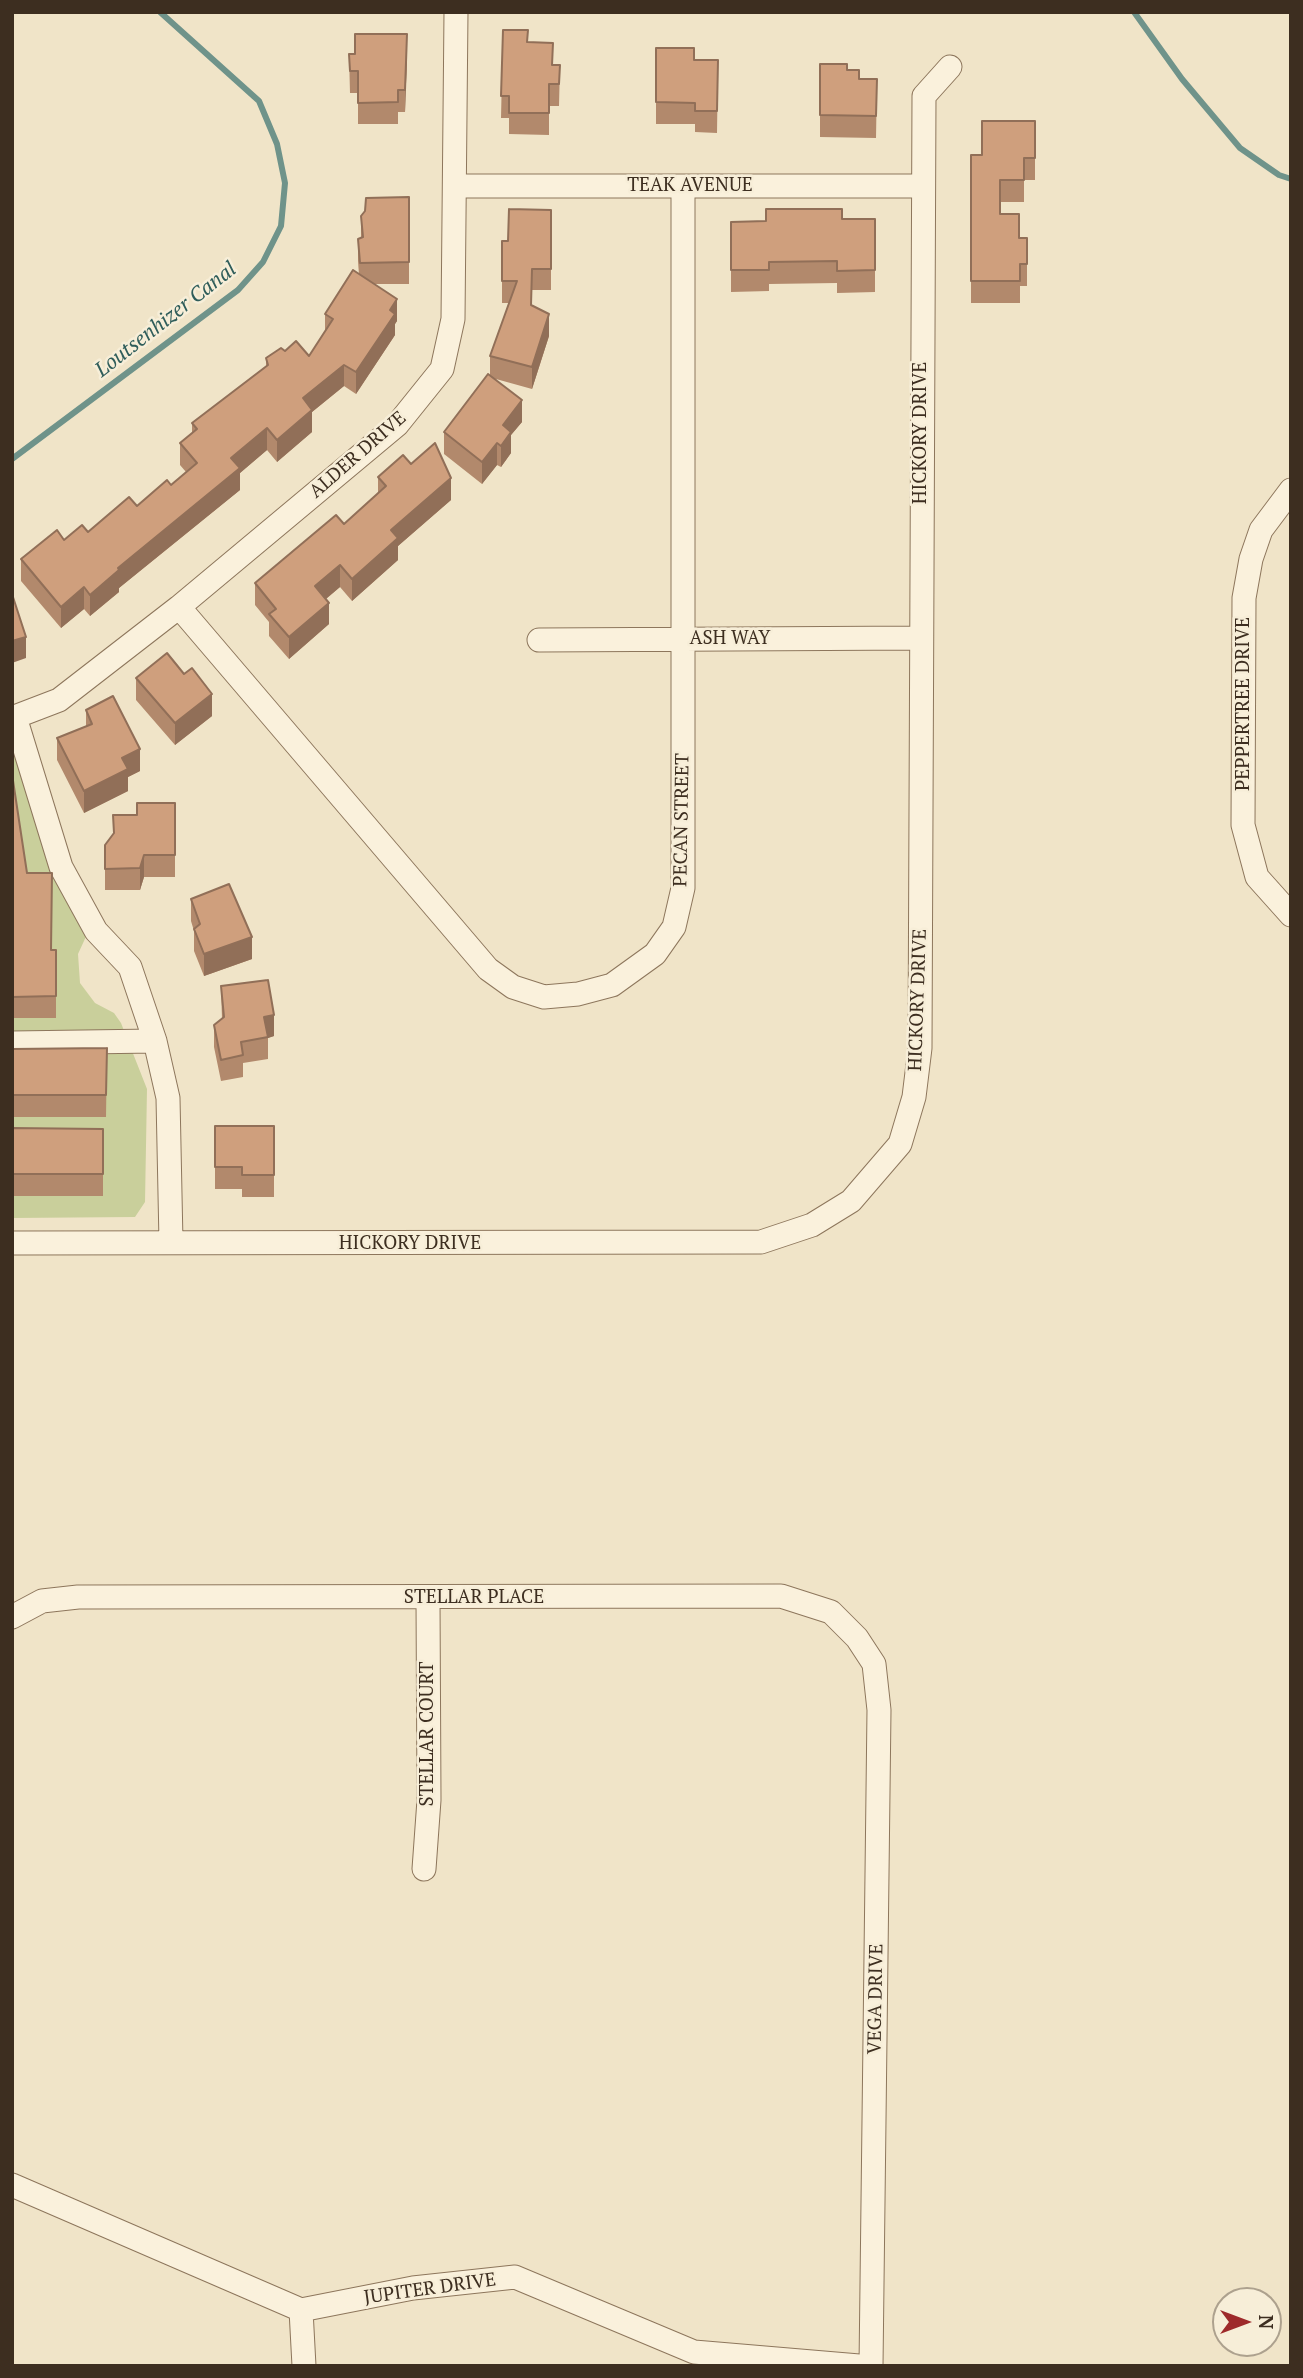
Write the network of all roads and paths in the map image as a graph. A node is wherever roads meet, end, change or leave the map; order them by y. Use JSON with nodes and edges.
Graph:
{"nodes":[{"id":1,"x":456,"y":12,"type":"edge"},
{"id":2,"x":950,"y":67,"type":"dead end"},
{"id":3,"x":457,"y":186,"type":"junction"},
{"id":4,"x":683,"y":186,"type":"junction"},
{"id":5,"x":923,"y":186,"type":"junction"},
{"id":6,"x":1291,"y":490,"type":"edge"},
{"id":7,"x":179,"y":607,"type":"junction"},
{"id":8,"x":920,"y":638,"type":"junction"},
{"id":9,"x":539,"y":640,"type":"dead end"},
{"id":10,"x":683,"y":640,"type":"junction"},
{"id":11,"x":14,"y":717,"type":"edge"},
{"id":12,"x":1291,"y":915,"type":"edge"},
{"id":13,"x":155,"y":1041,"type":"junction"},
{"id":14,"x":12,"y":1043,"type":"edge"},
{"id":15,"x":171,"y":1242,"type":"junction"},
{"id":16,"x":12,"y":1243,"type":"edge"},
{"id":17,"x":428,"y":1599,"type":"junction"},
{"id":18,"x":12,"y":1617,"type":"edge"},
{"id":19,"x":856,"y":1638,"type":"joint"},
{"id":20,"x":424,"y":1869,"type":"dead end"},
{"id":21,"x":12,"y":2185,"type":"edge"},
{"id":22,"x":301,"y":2310,"type":"junction"},
{"id":23,"x":304,"y":2366,"type":"edge"},
{"id":24,"x":859,"y":2366,"type":"edge"},
{"id":25,"x":872,"y":2366,"type":"edge"}],
"edges":[{"from":1,"to":3,"type":"street","name":"ALDER DRIVE"},
{"from":2,"to":5,"type":"street","name":"HICKORY DRIVE"},
{"from":3,"to":4,"type":"street","name":"TEAK AVENUE"},
{"from":3,"to":7,"type":"street","name":"ALDER DRIVE"},
{"from":4,"to":5,"type":"street","name":"TEAK AVENUE"},
{"from":4,"to":10,"type":"street","name":"PECAN STREET"},
{"from":5,"to":8,"type":"street","name":"HICKORY DRIVE"},
{"from":6,"to":12,"type":"street","name":"PEPPERTREE DRIVE"},
{"from":7,"to":10,"type":"street","name":"PECAN STREET"},
{"from":7,"to":11,"type":"street","name":"ALDER DRIVE"},
{"from":8,"to":10,"type":"street","name":"ASH WAY"},
{"from":8,"to":15,"type":"street","name":"HICKORY DRIVE"},
{"from":9,"to":10,"type":"street","name":"ASH WAY"},
{"from":11,"to":13,"type":"street"},
{"from":13,"to":14,"type":"street"},
{"from":13,"to":15,"type":"street"},
{"from":15,"to":16,"type":"street","name":"HICKORY DRIVE"},
{"from":17,"to":18,"type":"street","name":"STELLAR PLACE"},
{"from":17,"to":19,"type":"street","name":"STELLAR PLACE"},
{"from":17,"to":20,"type":"street","name":"STELLAR COURT"},
{"from":19,"to":25,"type":"street","name":"VEGA DRIVE"},
{"from":21,"to":22,"type":"street"},
{"from":22,"to":23,"type":"street"},
{"from":22,"to":24,"type":"street","name":"JUPITER DRIVE"}]}
